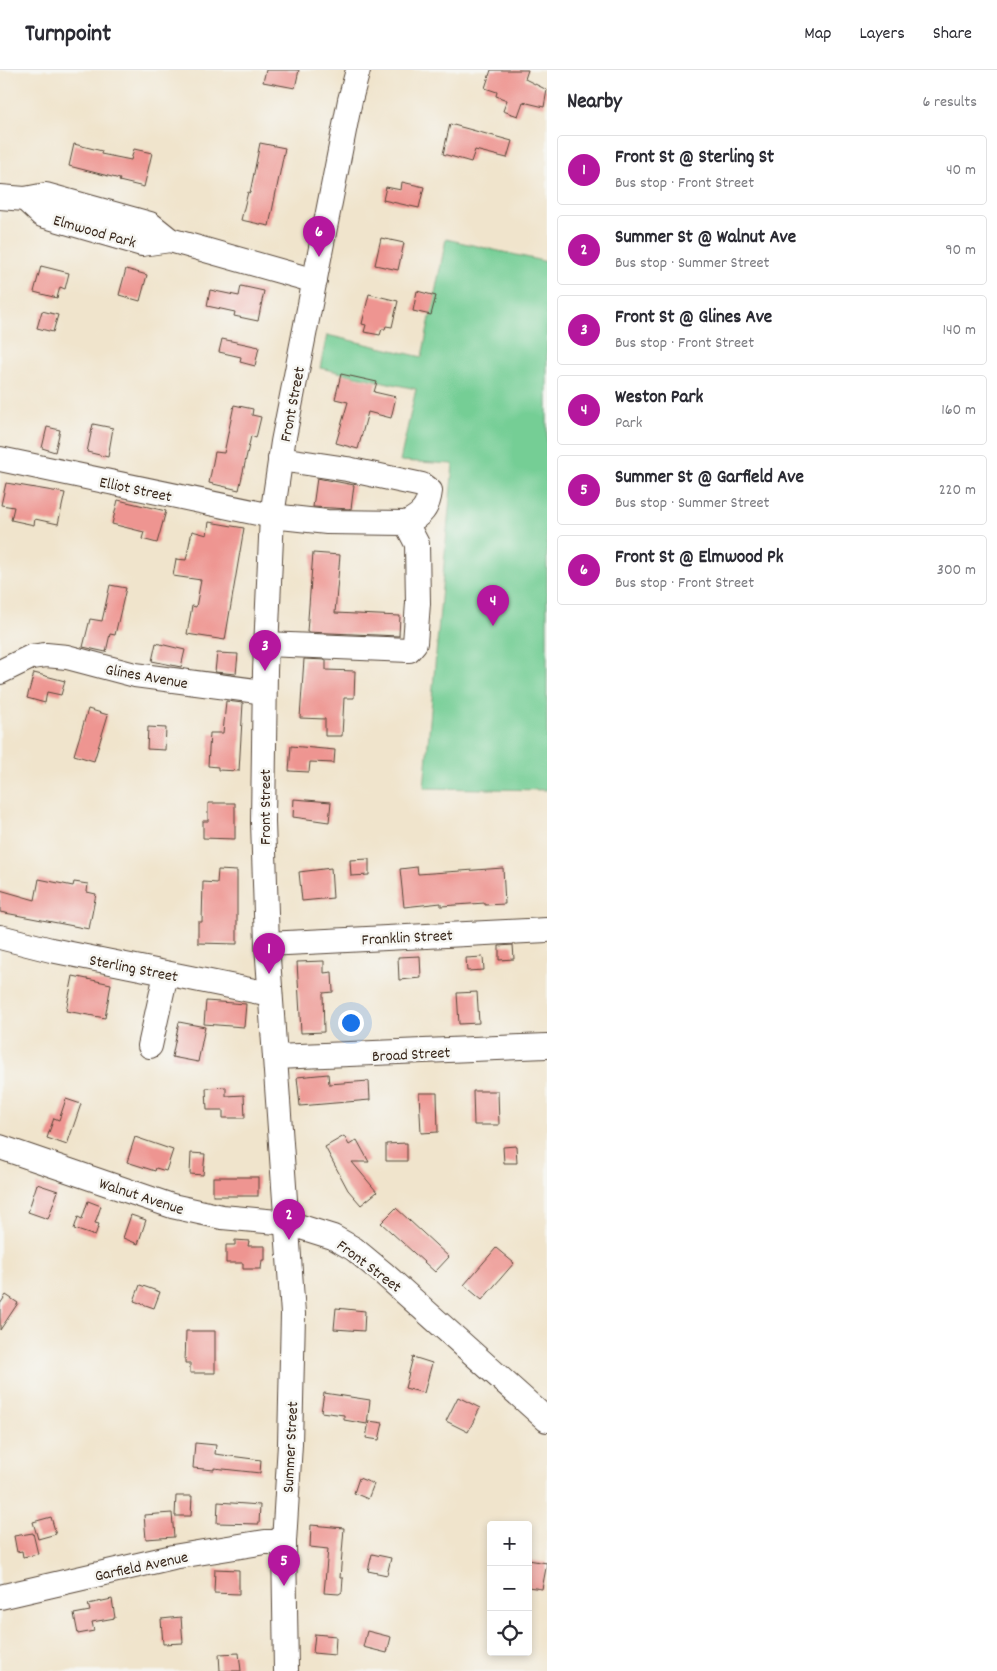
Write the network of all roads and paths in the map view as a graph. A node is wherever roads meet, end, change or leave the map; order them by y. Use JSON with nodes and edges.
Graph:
{"nodes":[{"id":1,"x":358,"y":70,"type":"edge"},
{"id":2,"x":0,"y":197,"type":"edge"},
{"id":3,"x":314,"y":281,"type":"junction"},
{"id":4,"x":0,"y":459,"type":"edge"},
{"id":5,"x":280,"y":460,"type":"junction"},
{"id":6,"x":272,"y":516,"type":"junction"},
{"id":7,"x":406,"y":523,"type":"junction"},
{"id":8,"x":266,"y":644,"type":"junction"},
{"id":9,"x":0,"y":672,"type":"edge"},
{"id":10,"x":264,"y":692,"type":"junction"},
{"id":11,"x":547,"y":930,"type":"edge"},
{"id":12,"x":0,"y":936,"type":"edge"},
{"id":13,"x":267,"y":944,"type":"junction"},
{"id":14,"x":166,"y":974,"type":"junction"},
{"id":15,"x":270,"y":994,"type":"junction"},
{"id":16,"x":150,"y":1046,"type":"dead end"},
{"id":17,"x":547,"y":1046,"type":"edge"},
{"id":18,"x":275,"y":1057,"type":"junction"},
{"id":19,"x":0,"y":1148,"type":"edge"},
{"id":20,"x":288,"y":1222,"type":"junction"},
{"id":21,"x":547,"y":1420,"type":"edge"},
{"id":22,"x":284,"y":1542,"type":"junction"},
{"id":23,"x":0,"y":1597,"type":"edge"},
{"id":24,"x":286,"y":1671,"type":"edge"}],
"edges":[{"from":1,"to":3,"type":"street","name":"Front Street"},
{"from":2,"to":3,"type":"street","name":"Elmwood Park"},
{"from":3,"to":5,"type":"street","name":"Front Street"},
{"from":4,"to":6,"type":"street","name":"Elliot Street"},
{"from":5,"to":6,"type":"street","name":"Front Street"},
{"from":5,"to":7,"type":"street"},
{"from":6,"to":7,"type":"street","name":"Elliot Street"},
{"from":6,"to":8,"type":"street","name":"Front Street"},
{"from":7,"to":8,"type":"street"},
{"from":8,"to":10,"type":"street","name":"Front Street"},
{"from":9,"to":10,"type":"street","name":"Glines Avenue"},
{"from":10,"to":13,"type":"street","name":"Front Street"},
{"from":11,"to":13,"type":"street","name":"Franklin Street"},
{"from":12,"to":14,"type":"street","name":"Sterling Street"},
{"from":13,"to":15,"type":"street","name":"Front Street"},
{"from":14,"to":15,"type":"street","name":"Sterling Street"},
{"from":14,"to":16,"type":"street"},
{"from":15,"to":18,"type":"street","name":"Front Street"},
{"from":17,"to":18,"type":"street","name":"Broad Street"},
{"from":18,"to":20,"type":"street","name":"Front Street"},
{"from":19,"to":20,"type":"street","name":"Walnut Avenue"},
{"from":20,"to":21,"type":"street","name":"Front Street"},
{"from":20,"to":22,"type":"street","name":"Summer Street"},
{"from":22,"to":23,"type":"street","name":"Garfield Avenue"},
{"from":22,"to":24,"type":"street","name":"Summer Street"}]}
